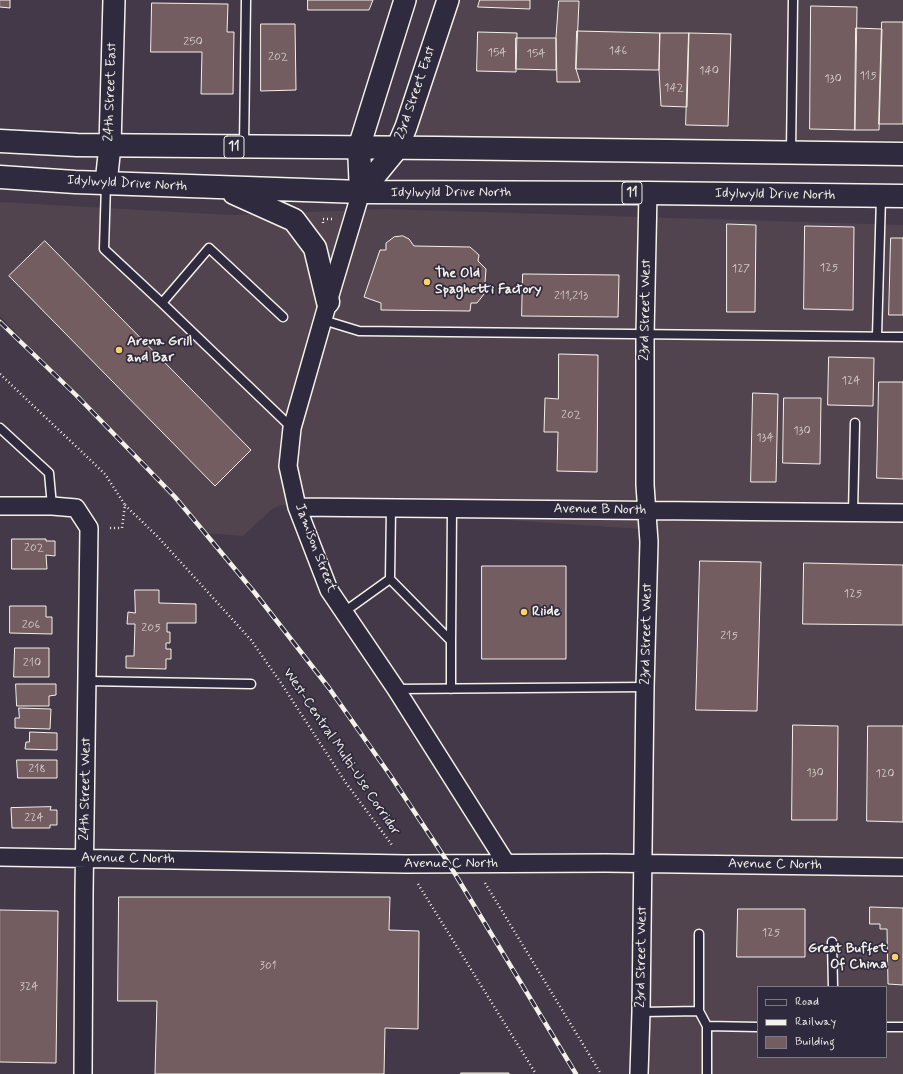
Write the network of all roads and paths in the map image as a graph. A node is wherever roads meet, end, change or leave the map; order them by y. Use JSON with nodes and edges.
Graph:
{"nodes":[{"id":1,"x":114,"y":0,"type":"edge"},
{"id":2,"x":246,"y":0,"type":"edge"},
{"id":3,"x":405,"y":0,"type":"edge"},
{"id":4,"x":448,"y":0,"type":"edge"},
{"id":5,"x":793,"y":0,"type":"edge"},
{"id":6,"x":0,"y":141,"type":"edge"},
{"id":7,"x":110,"y":146,"type":"junction"},
{"id":8,"x":244,"y":147,"type":"junction"},
{"id":9,"x":359,"y":148,"type":"junction"},
{"id":10,"x":397,"y":148,"type":"junction"},
{"id":11,"x":791,"y":153,"type":"junction"},
{"id":12,"x":903,"y":154,"type":"edge"},
{"id":13,"x":0,"y":177,"type":"edge"},
{"id":14,"x":106,"y":183,"type":"junction"},
{"id":15,"x":224,"y":188,"type":"junction"},
{"id":16,"x":361,"y":192,"type":"junction"},
{"id":17,"x":648,"y":193,"type":"junction"},
{"id":18,"x":881,"y":196,"type":"junction"},
{"id":19,"x":903,"y":196,"type":"edge"},
{"id":20,"x":325,"y":212,"type":"dead end"},
{"id":21,"x":323,"y":219,"type":"dead end"},
{"id":22,"x":162,"y":303,"type":"junction"},
{"id":23,"x":325,"y":311,"type":"junction"},
{"id":24,"x":283,"y":317,"type":"dead end"},
{"id":25,"x":645,"y":335,"type":"junction"},
{"id":26,"x":877,"y":336,"type":"junction"},
{"id":27,"x":903,"y":337,"type":"edge"},
{"id":28,"x":0,"y":374,"type":"edge"},
{"id":29,"x":855,"y":423,"type":"dead end"},
{"id":30,"x":0,"y":428,"type":"edge"},
{"id":31,"x":292,"y":428,"type":"junction"},
{"id":32,"x":125,"y":505,"type":"junction"},
{"id":33,"x":0,"y":506,"type":"edge"},
{"id":34,"x":52,"y":506,"type":"junction"},
{"id":35,"x":297,"y":507,"type":"junction"},
{"id":36,"x":391,"y":508,"type":"junction"},
{"id":37,"x":452,"y":508,"type":"junction"},
{"id":38,"x":647,"y":510,"type":"junction"},
{"id":39,"x":853,"y":512,"type":"junction"},
{"id":40,"x":903,"y":513,"type":"edge"},
{"id":41,"x":89,"y":528,"type":"junction"},
{"id":42,"x":390,"y":579,"type":"junction"},
{"id":43,"x":344,"y":612,"type":"junction"},
{"id":44,"x":451,"y":641,"type":"junction"},
{"id":45,"x":87,"y":680,"type":"junction"},
{"id":46,"x":251,"y":684,"type":"dead end"},
{"id":47,"x":645,"y":687,"type":"junction"},
{"id":48,"x":396,"y":689,"type":"junction"},
{"id":49,"x":451,"y":689,"type":"junction"},
{"id":50,"x":0,"y":857,"type":"edge"},
{"id":51,"x":85,"y":858,"type":"junction"},
{"id":52,"x":506,"y":863,"type":"junction"},
{"id":53,"x":406,"y":864,"type":"junction"},
{"id":54,"x":473,"y":864,"type":"junction"},
{"id":55,"x":643,"y":864,"type":"junction"},
{"id":56,"x":903,"y":867,"type":"edge"},
{"id":57,"x":700,"y":934,"type":"dead end"},
{"id":58,"x":832,"y":942,"type":"dead end"},
{"id":59,"x":833,"y":986,"type":"edge"},
{"id":60,"x":698,"y":1011,"type":"junction"},
{"id":61,"x":641,"y":1012,"type":"junction"},
{"id":62,"x":707,"y":1026,"type":"junction"},
{"id":63,"x":757,"y":1027,"type":"edge"},
{"id":64,"x":887,"y":1027,"type":"edge"},
{"id":65,"x":903,"y":1027,"type":"edge"},
{"id":66,"x":83,"y":1074,"type":"edge"},
{"id":67,"x":536,"y":1074,"type":"edge"},
{"id":68,"x":601,"y":1074,"type":"edge"},
{"id":69,"x":638,"y":1074,"type":"edge"},
{"id":70,"x":707,"y":1074,"type":"edge"}],
"edges":[{"from":1,"to":7,"type":"street","name":"24th Street East"},
{"from":2,"to":8,"type":"lane"},
{"from":3,"to":9,"type":"street"},
{"from":4,"to":10,"type":"street","name":"23rd Street East"},
{"from":5,"to":11,"type":"lane"},
{"from":6,"to":7,"type":"main road","number":"11"},
{"from":7,"to":8,"type":"main road","number":"11"},
{"from":7,"to":14,"type":"street","name":"24th Street East"},
{"from":8,"to":9,"type":"main road","number":"11"},
{"from":9,"to":10,"type":"main road","number":"11"},
{"from":9,"to":16,"type":"main road"},
{"from":10,"to":11,"type":"main road","number":"11"},
{"from":10,"to":16,"type":"main road","name":"23rd Street East"},
{"from":11,"to":12,"type":"main road","number":"11"},
{"from":13,"to":14,"type":"main road","name":"Idylwyld Drive North","number":"11"},
{"from":14,"to":15,"type":"main road","name":"Idylwyld Drive North","number":"11"},
{"from":14,"to":22,"type":"lane"},
{"from":15,"to":16,"type":"main road","name":"Idylwyld Drive North","number":"11"},
{"from":15,"to":23,"type":"main road"},
{"from":16,"to":17,"type":"main road","name":"Idylwyld Drive North","number":"11"},
{"from":16,"to":23,"type":"street","name":"Jamison Street"},
{"from":17,"to":18,"type":"main road","name":"Idylwyld Drive North","number":"11"},
{"from":17,"to":25,"type":"street","name":"23rd Street West"},
{"from":18,"to":19,"type":"main road","name":"Idylwyld Drive North","number":"11"},
{"from":18,"to":26,"type":"lane"},
{"from":20,"to":21,"type":"path"},
{"from":22,"to":24,"type":"lane"},
{"from":22,"to":31,"type":"lane"},
{"from":23,"to":25,"type":"lane"},
{"from":23,"to":31,"type":"street","name":"Jamison Street"},
{"from":25,"to":26,"type":"lane"},
{"from":25,"to":38,"type":"street","name":"23rd Street West"},
{"from":26,"to":27,"type":"lane"},
{"from":28,"to":32,"type":"path","name":"West-Central Multi-Use Corridor"},
{"from":29,"to":39,"type":"lane"},
{"from":30,"to":34,"type":"lane"},
{"from":31,"to":35,"type":"street","name":"Jamison Street"},
{"from":32,"to":41,"type":"path"},
{"from":32,"to":53,"type":"path","name":"West-Central Multi-Use Corridor"},
{"from":33,"to":34,"type":"street"},
{"from":34,"to":41,"type":"street"},
{"from":35,"to":36,"type":"street","name":"Avenue B North"},
{"from":35,"to":43,"type":"street","name":"Jamison Street"},
{"from":36,"to":37,"type":"street","name":"Avenue B North"},
{"from":36,"to":42,"type":"lane"},
{"from":37,"to":38,"type":"street","name":"Avenue B North"},
{"from":37,"to":44,"type":"lane"},
{"from":38,"to":39,"type":"street","name":"Avenue B North"},
{"from":38,"to":47,"type":"street","name":"23rd Street West"},
{"from":39,"to":40,"type":"street","name":"Avenue B North"},
{"from":41,"to":45,"type":"street","name":"24th Street West"},
{"from":42,"to":43,"type":"lane"},
{"from":42,"to":44,"type":"lane"},
{"from":43,"to":48,"type":"street","name":"Jamison Street"},
{"from":44,"to":49,"type":"lane"},
{"from":45,"to":46,"type":"lane"},
{"from":45,"to":51,"type":"street","name":"24th Street West"},
{"from":47,"to":49,"type":"lane"},
{"from":47,"to":55,"type":"street","name":"23rd Street West"},
{"from":48,"to":49,"type":"lane"},
{"from":48,"to":52,"type":"street","name":"Jamison Street"},
{"from":50,"to":51,"type":"street","name":"Avenue C North"},
{"from":51,"to":53,"type":"street","name":"Avenue C North"},
{"from":51,"to":66,"type":"street","name":"24th Street West"},
{"from":52,"to":54,"type":"street","name":"Avenue C North"},
{"from":52,"to":55,"type":"street","name":"Avenue C North"},
{"from":53,"to":54,"type":"street","name":"Avenue C North"},
{"from":53,"to":67,"type":"path","name":"West-Central Multi-Use Corridor"},
{"from":54,"to":68,"type":"path"},
{"from":55,"to":56,"type":"street","name":"Avenue C North"},
{"from":55,"to":61,"type":"street","name":"23rd Street West"},
{"from":57,"to":60,"type":"lane"},
{"from":58,"to":59,"type":"lane"},
{"from":60,"to":61,"type":"lane"},
{"from":60,"to":62,"type":"lane"},
{"from":61,"to":69,"type":"street","name":"23rd Street West"},
{"from":62,"to":63,"type":"lane"},
{"from":62,"to":70,"type":"lane"},
{"from":64,"to":65,"type":"lane"}]}
